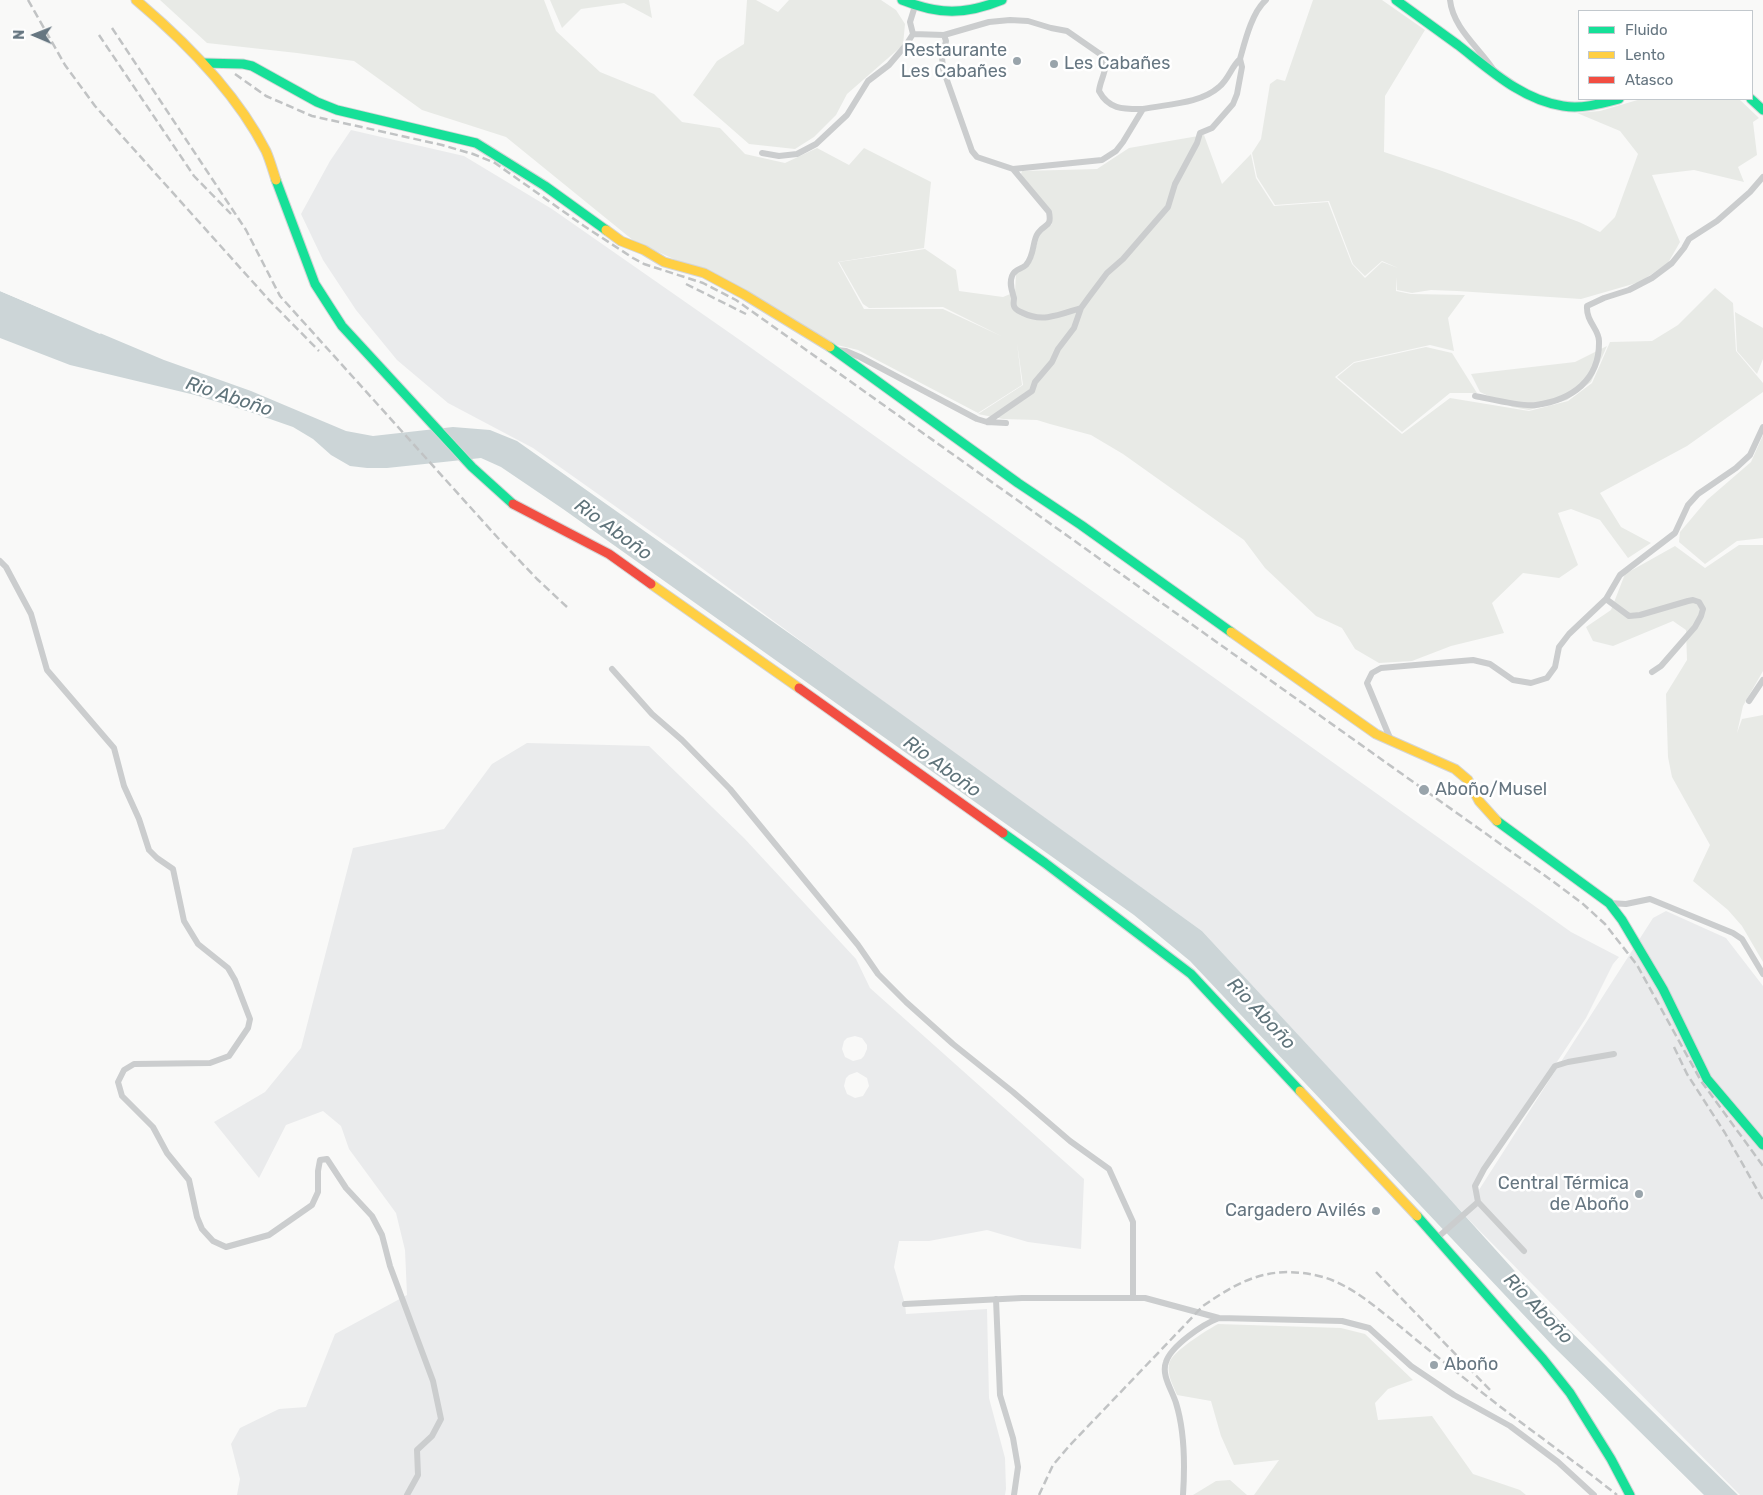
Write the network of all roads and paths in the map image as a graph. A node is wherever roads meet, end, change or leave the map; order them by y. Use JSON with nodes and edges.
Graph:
{"nodes":[{"id":1,"x":136,"y":0,"type":"edge"},
{"id":2,"x":902,"y":0,"type":"edge"},
{"id":3,"x":1002,"y":0,"type":"edge"},
{"id":4,"x":1266,"y":0,"type":"edge"},
{"id":5,"x":1396,"y":0,"type":"edge"},
{"id":6,"x":1450,"y":0,"type":"edge"},
{"id":7,"x":915,"y":6,"type":"junction"},
{"id":8,"x":912,"y":34,"type":"junction"},
{"id":9,"x":944,"y":35,"type":"junction"},
{"id":10,"x":1240,"y":59,"type":"junction"},
{"id":11,"x":203,"y":63,"type":"junction"},
{"id":12,"x":1498,"y":77,"type":"junction"},
{"id":13,"x":1614,"y":100,"type":"edge"},
{"id":14,"x":1752,"y":100,"type":"edge"},
{"id":15,"x":1143,"y":108,"type":"junction"},
{"id":16,"x":1763,"y":110,"type":"edge"},
{"id":17,"x":762,"y":153,"type":"dead end"},
{"id":18,"x":1014,"y":169,"type":"junction"},
{"id":19,"x":1763,"y":177,"type":"edge"},
{"id":20,"x":1081,"y":308,"type":"junction"},
{"id":21,"x":833,"y":349,"type":"junction"},
{"id":22,"x":1475,"y":396,"type":"dead end"},
{"id":23,"x":987,"y":422,"type":"junction"},
{"id":24,"x":1006,"y":423,"type":"dead end"},
{"id":25,"x":1763,"y":427,"type":"edge"},
{"id":26,"x":0,"y":561,"type":"edge"},
{"id":27,"x":1606,"y":599,"type":"junction"},
{"id":28,"x":612,"y":669,"type":"dead end"},
{"id":29,"x":1652,"y":672,"type":"dead end"},
{"id":30,"x":1763,"y":680,"type":"edge"},
{"id":31,"x":1750,"y":701,"type":"dead end"},
{"id":32,"x":1390,"y":738,"type":"junction"},
{"id":33,"x":1609,"y":903,"type":"junction"},
{"id":34,"x":1763,"y":974,"type":"edge"},
{"id":35,"x":1614,"y":1054,"type":"dead end"},
{"id":36,"x":1763,"y":1145,"type":"edge"},
{"id":37,"x":1478,"y":1202,"type":"junction"},
{"id":38,"x":1439,"y":1236,"type":"junction"},
{"id":39,"x":1524,"y":1251,"type":"dead end"},
{"id":40,"x":1133,"y":1298,"type":"junction"},
{"id":41,"x":996,"y":1299,"type":"junction"},
{"id":42,"x":905,"y":1304,"type":"dead end"},
{"id":43,"x":1219,"y":1318,"type":"junction"},
{"id":44,"x":407,"y":1495,"type":"edge"},
{"id":45,"x":1014,"y":1495,"type":"edge"},
{"id":46,"x":1182,"y":1495,"type":"edge"},
{"id":47,"x":1594,"y":1495,"type":"edge"},
{"id":48,"x":1630,"y":1495,"type":"edge"}],
"edges":[{"from":1,"to":11,"type":"street"},
{"from":2,"to":7,"type":"street"},
{"from":3,"to":7,"type":"street"},
{"from":4,"to":10,"type":"street"},
{"from":5,"to":12,"type":"street"},
{"from":6,"to":12,"type":"street"},
{"from":7,"to":8,"type":"street"},
{"from":8,"to":9,"type":"street"},
{"from":8,"to":17,"type":"street"},
{"from":9,"to":15,"type":"street"},
{"from":9,"to":18,"type":"street"},
{"from":10,"to":15,"type":"street"},
{"from":10,"to":20,"type":"street"},
{"from":11,"to":21,"type":"street"},
{"from":11,"to":38,"type":"street"},
{"from":12,"to":13,"type":"street"},
{"from":14,"to":16,"type":"street"},
{"from":15,"to":18,"type":"street"},
{"from":18,"to":20,"type":"street"},
{"from":19,"to":22,"type":"street"},
{"from":20,"to":23,"type":"street"},
{"from":21,"to":23,"type":"street"},
{"from":21,"to":32,"type":"street"},
{"from":23,"to":24,"type":"street"},
{"from":25,"to":27,"type":"street"},
{"from":26,"to":44,"type":"street"},
{"from":27,"to":29,"type":"street"},
{"from":27,"to":32,"type":"street"},
{"from":28,"to":40,"type":"street"},
{"from":30,"to":31,"type":"street"},
{"from":32,"to":33,"type":"street"},
{"from":33,"to":34,"type":"street"},
{"from":33,"to":36,"type":"street"},
{"from":35,"to":37,"type":"street"},
{"from":37,"to":38,"type":"street"},
{"from":37,"to":39,"type":"street"},
{"from":38,"to":48,"type":"street"},
{"from":40,"to":41,"type":"street"},
{"from":40,"to":43,"type":"street"},
{"from":41,"to":42,"type":"street"},
{"from":41,"to":45,"type":"street"},
{"from":43,"to":46,"type":"street"},
{"from":43,"to":47,"type":"street"}]}
